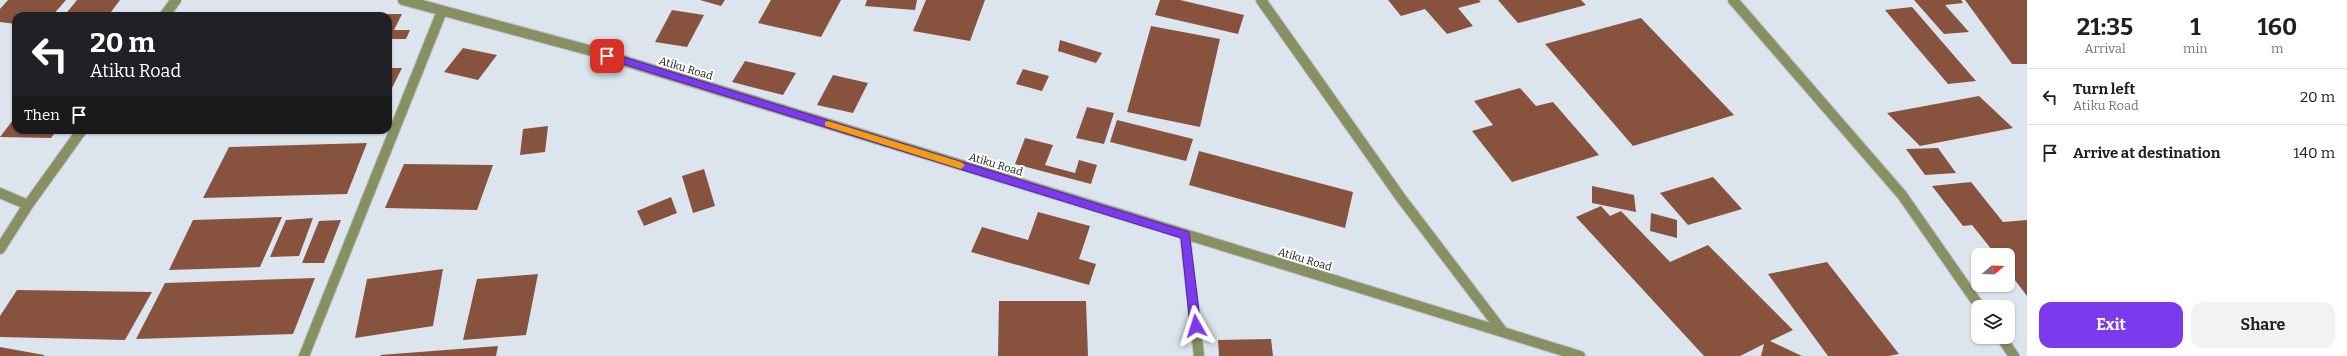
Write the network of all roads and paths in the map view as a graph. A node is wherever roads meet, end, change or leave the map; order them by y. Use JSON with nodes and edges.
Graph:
{"nodes":[{"id":1,"x":176,"y":0,"type":"edge"},
{"id":2,"x":403,"y":0,"type":"edge"},
{"id":3,"x":1261,"y":0,"type":"edge"},
{"id":4,"x":1733,"y":0,"type":"edge"},
{"id":5,"x":442,"y":11,"type":"junction"},
{"id":6,"x":167,"y":12,"type":"edge"},
{"id":7,"x":79,"y":134,"type":"edge"},
{"id":8,"x":0,"y":193,"type":"edge"},
{"id":9,"x":28,"y":205,"type":"junction"},
{"id":10,"x":1186,"y":235,"type":"junction"},
{"id":11,"x":0,"y":249,"type":"edge"},
{"id":12,"x":1975,"y":300,"type":"edge"},
{"id":13,"x":1503,"y":332,"type":"junction"},
{"id":14,"x":2005,"y":344,"type":"edge"},
{"id":15,"x":304,"y":356,"type":"edge"},
{"id":16,"x":1199,"y":356,"type":"edge"},
{"id":17,"x":1580,"y":356,"type":"edge"},
{"id":18,"x":2014,"y":356,"type":"edge"}],
"edges":[{"from":1,"to":6,"type":"street"},
{"from":2,"to":5,"type":"street","name":"Atiku Road"},
{"from":3,"to":13,"type":"street"},
{"from":4,"to":12,"type":"street"},
{"from":5,"to":10,"type":"street","name":"Atiku Road"},
{"from":5,"to":15,"type":"street"},
{"from":7,"to":9,"type":"street"},
{"from":8,"to":9,"type":"street"},
{"from":9,"to":11,"type":"street"},
{"from":10,"to":13,"type":"street","name":"Atiku Road"},
{"from":10,"to":16,"type":"street"},
{"from":13,"to":17,"type":"street","name":"Atiku Road"},
{"from":14,"to":18,"type":"street"}]}
